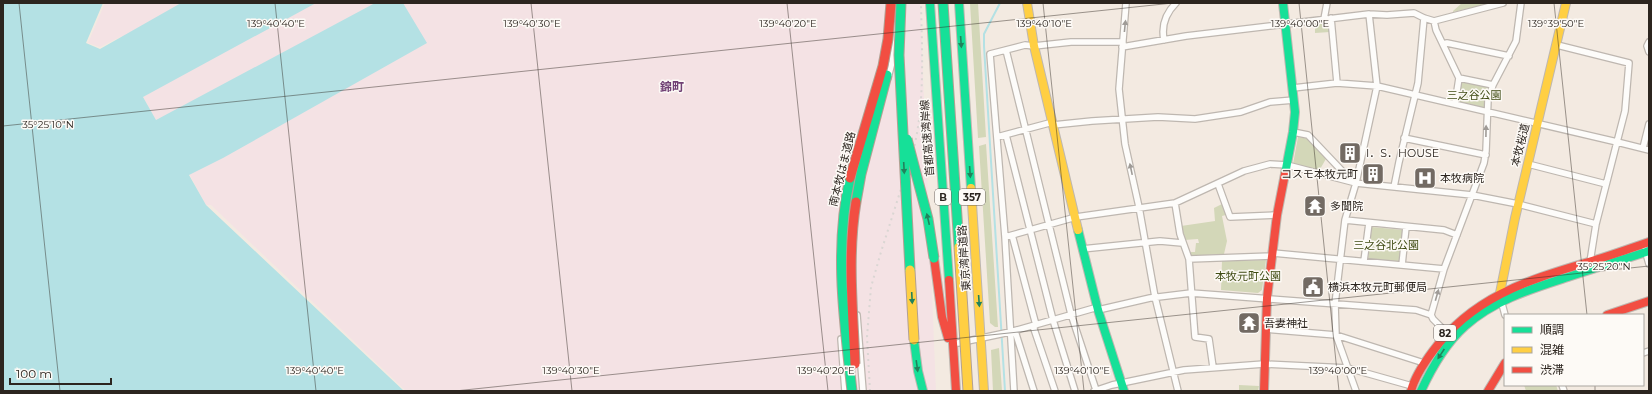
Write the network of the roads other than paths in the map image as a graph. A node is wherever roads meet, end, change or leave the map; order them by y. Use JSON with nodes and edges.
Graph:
{"nodes":[{"id":1,"x":894,"y":3,"type":"edge"},
{"id":2,"x":901,"y":3,"type":"edge"},
{"id":3,"x":930,"y":3,"type":"edge"},
{"id":4,"x":936,"y":3,"type":"edge"},
{"id":5,"x":943,"y":3,"type":"edge"},
{"id":6,"x":959,"y":3,"type":"edge"},
{"id":7,"x":1027,"y":3,"type":"edge"},
{"id":8,"x":1126,"y":3,"type":"edge"},
{"id":9,"x":1176,"y":3,"type":"edge"},
{"id":10,"x":1282,"y":3,"type":"edge"},
{"id":11,"x":1327,"y":3,"type":"edge"},
{"id":12,"x":1503,"y":3,"type":"edge"},
{"id":13,"x":1521,"y":3,"type":"edge"},
{"id":14,"x":1566,"y":3,"type":"edge"},
{"id":15,"x":1369,"y":14,"type":"junction"},
{"id":16,"x":1330,"y":18,"type":"junction"},
{"id":17,"x":1424,"y":18,"type":"junction"},
{"id":18,"x":1324,"y":19,"type":"junction"},
{"id":19,"x":1434,"y":21,"type":"junction"},
{"id":20,"x":1286,"y":23,"type":"junction"},
{"id":21,"x":1164,"y":40,"type":"junction"},
{"id":22,"x":1649,"y":42,"type":"edge"},
{"id":23,"x":1123,"y":44,"type":"junction"},
{"id":24,"x":1443,"y":44,"type":"junction"},
{"id":25,"x":1557,"y":45,"type":"junction"},
{"id":26,"x":1034,"y":46,"type":"junction"},
{"id":27,"x":1006,"y":50,"type":"junction"},
{"id":28,"x":1649,"y":52,"type":"edge"},
{"id":29,"x":1509,"y":56,"type":"junction"},
{"id":30,"x":1459,"y":78,"type":"junction"},
{"id":31,"x":1337,"y":83,"type":"junction"},
{"id":32,"x":1493,"y":85,"type":"junction"},
{"id":33,"x":1377,"y":86,"type":"junction"},
{"id":34,"x":1293,"y":88,"type":"junction"},
{"id":35,"x":1415,"y":95,"type":"junction"},
{"id":36,"x":1294,"y":100,"type":"junction"},
{"id":37,"x":1455,"y":104,"type":"junction"},
{"id":38,"x":1487,"y":111,"type":"junction"},
{"id":39,"x":1123,"y":118,"type":"junction"},
{"id":40,"x":1538,"y":123,"type":"junction"},
{"id":41,"x":1053,"y":124,"type":"junction"},
{"id":42,"x":1649,"y":124,"type":"edge"},
{"id":43,"x":1026,"y":129,"type":"junction"},
{"id":44,"x":1293,"y":132,"type":"junction"},
{"id":45,"x":1006,"y":135,"type":"junction"},
{"id":46,"x":998,"y":137,"type":"junction"},
{"id":47,"x":1404,"y":138,"type":"junction"},
{"id":48,"x":1617,"y":142,"type":"junction"},
{"id":49,"x":1646,"y":149,"type":"edge"},
{"id":50,"x":1486,"y":155,"type":"junction"},
{"id":51,"x":1528,"y":164,"type":"junction"},
{"id":52,"x":1287,"y":165,"type":"junction"},
{"id":53,"x":1350,"y":181,"type":"junction"},
{"id":54,"x":1356,"y":183,"type":"junction"},
{"id":55,"x":1218,"y":184,"type":"junction"},
{"id":56,"x":1606,"y":184,"type":"junction"},
{"id":57,"x":1394,"y":187,"type":"junction"},
{"id":58,"x":849,"y":189,"type":"junction"},
{"id":59,"x":1472,"y":195,"type":"junction"},
{"id":60,"x":1175,"y":203,"type":"junction"},
{"id":61,"x":1518,"y":204,"type":"junction"},
{"id":62,"x":1139,"y":207,"type":"junction"},
{"id":63,"x":1277,"y":215,"type":"junction"},
{"id":64,"x":1076,"y":217,"type":"junction"},
{"id":65,"x":1345,"y":220,"type":"junction"},
{"id":66,"x":1369,"y":223,"type":"junction"},
{"id":67,"x":1048,"y":224,"type":"junction"},
{"id":68,"x":1596,"y":224,"type":"junction"},
{"id":69,"x":1406,"y":227,"type":"junction"},
{"id":70,"x":1030,"y":229,"type":"junction"},
{"id":71,"x":1012,"y":235,"type":"junction"},
{"id":72,"x":1457,"y":235,"type":"junction"},
{"id":73,"x":1005,"y":237,"type":"junction"},
{"id":74,"x":1146,"y":242,"type":"junction"},
{"id":75,"x":1182,"y":242,"type":"junction"},
{"id":76,"x":1646,"y":247,"type":"edge"},
{"id":77,"x":1082,"y":249,"type":"junction"},
{"id":78,"x":1272,"y":254,"type":"junction"},
{"id":79,"x":1189,"y":259,"type":"junction"},
{"id":80,"x":1341,"y":259,"type":"junction"},
{"id":81,"x":1364,"y":261,"type":"junction"},
{"id":82,"x":1590,"y":262,"type":"junction"},
{"id":83,"x":1649,"y":264,"type":"edge"},
{"id":84,"x":1402,"y":265,"type":"junction"},
{"id":85,"x":1444,"y":270,"type":"junction"},
{"id":86,"x":1191,"y":293,"type":"junction"},
{"id":87,"x":1155,"y":297,"type":"junction"},
{"id":88,"x":1500,"y":297,"type":"junction"},
{"id":89,"x":1267,"y":298,"type":"junction"},
{"id":90,"x":1649,"y":301,"type":"edge"},
{"id":91,"x":1335,"y":304,"type":"junction"},
{"id":92,"x":1098,"y":308,"type":"junction"},
{"id":93,"x":1071,"y":314,"type":"junction"},
{"id":94,"x":1506,"y":314,"type":"edge"},
{"id":95,"x":1610,"y":314,"type":"edge"},
{"id":96,"x":1431,"y":315,"type":"junction"},
{"id":97,"x":1053,"y":320,"type":"junction"},
{"id":98,"x":1034,"y":325,"type":"junction"},
{"id":99,"x":1265,"y":329,"type":"junction"},
{"id":100,"x":1013,"y":331,"type":"junction"},
{"id":101,"x":1336,"y":335,"type":"junction"},
{"id":102,"x":1449,"y":335,"type":"junction"},
{"id":103,"x":982,"y":339,"type":"junction"},
{"id":104,"x":958,"y":343,"type":"junction"},
{"id":105,"x":1424,"y":362,"type":"junction"},
{"id":106,"x":1264,"y":364,"type":"junction"},
{"id":107,"x":1504,"y":365,"type":"edge"},
{"id":108,"x":955,"y":367,"type":"junction"},
{"id":109,"x":1213,"y":367,"type":"junction"},
{"id":110,"x":1348,"y":368,"type":"junction"},
{"id":111,"x":1173,"y":372,"type":"junction"},
{"id":112,"x":1123,"y":388,"type":"edge"},
{"id":113,"x":1412,"y":388,"type":"edge"},
{"id":114,"x":845,"y":391,"type":"edge"},
{"id":115,"x":852,"y":391,"type":"edge"},
{"id":116,"x":856,"y":391,"type":"edge"},
{"id":117,"x":863,"y":391,"type":"edge"},
{"id":118,"x":923,"y":391,"type":"edge"},
{"id":119,"x":956,"y":391,"type":"edge"},
{"id":120,"x":961,"y":391,"type":"edge"},
{"id":121,"x":968,"y":391,"type":"edge"},
{"id":122,"x":984,"y":391,"type":"edge"},
{"id":123,"x":1014,"y":391,"type":"edge"},
{"id":124,"x":1034,"y":391,"type":"edge"},
{"id":125,"x":1055,"y":391,"type":"edge"},
{"id":126,"x":1075,"y":391,"type":"edge"},
{"id":127,"x":1095,"y":391,"type":"edge"},
{"id":128,"x":1178,"y":391,"type":"edge"},
{"id":129,"x":1264,"y":391,"type":"edge"},
{"id":130,"x":1356,"y":391,"type":"edge"},
{"id":131,"x":1421,"y":391,"type":"edge"},
{"id":132,"x":1488,"y":391,"type":"edge"}],
"edges":[{"from":1,"to":58,"type":"street"},
{"from":108,"to":1,"type":"main road","one_way":true,"bridge":true},
{"from":1,"to":115,"type":"main road","name":"南本牧はま道路","bridge":true},
{"from":1,"to":116,"type":"main road","name":"南本牧はま道路","bridge":true},
{"from":2,"to":118,"type":"main road","one_way":true,"bridge":true},
{"from":3,"to":108,"type":"main road","name":"首都高速湾岸線","number":"B"},
{"from":4,"to":104,"type":"main road","name":"東京湾岸道路","number":"357"},
{"from":5,"to":121,"type":"main road","number":"B","bridge":true},
{"from":6,"to":103,"type":"main road","name":"東京湾岸道路","number":"357","one_way":true},
{"from":7,"to":26,"type":"main road"},
{"from":23,"to":8,"type":"street","one_way":true},
{"from":9,"to":21,"type":"street"},
{"from":10,"to":20,"type":"main road"},
{"from":11,"to":18,"type":"street"},
{"from":12,"to":19,"type":"street"},
{"from":13,"to":29,"type":"street"},
{"from":14,"to":25,"type":"main road","name":"本牧桜道"},
{"from":15,"to":16,"type":"street"},
{"from":15,"to":17,"type":"street"},
{"from":15,"to":33,"type":"street"},
{"from":16,"to":18,"type":"street"},
{"from":16,"to":31,"type":"street"},
{"from":17,"to":19,"type":"street"},
{"from":17,"to":35,"type":"street"},
{"from":18,"to":20,"type":"street"},
{"from":19,"to":24,"type":"street"},
{"from":20,"to":21,"type":"street"},
{"from":20,"to":34,"type":"main road"},
{"from":21,"to":23,"type":"street"},
{"from":22,"to":28,"type":"street"},
{"from":23,"to":26,"type":"street"},
{"from":23,"to":39,"type":"street"},
{"from":24,"to":29,"type":"street"},
{"from":24,"to":30,"type":"street"},
{"from":25,"to":40,"type":"main road","name":"本牧桜道"},
{"from":25,"to":48,"type":"street"},
{"from":26,"to":27,"type":"street"},
{"from":26,"to":41,"type":"main road"},
{"from":27,"to":43,"type":"street"},
{"from":27,"to":46,"type":"street"},
{"from":29,"to":32,"type":"street"},
{"from":30,"to":32,"type":"street"},
{"from":30,"to":37,"type":"street"},
{"from":31,"to":33,"type":"street"},
{"from":31,"to":34,"type":"street"},
{"from":32,"to":38,"type":"street"},
{"from":33,"to":35,"type":"street"},
{"from":33,"to":54,"type":"street"},
{"from":34,"to":36,"type":"main road"},
{"from":35,"to":37,"type":"street"},
{"from":35,"to":47,"type":"street"},
{"from":36,"to":39,"type":"street"},
{"from":36,"to":44,"type":"main road"},
{"from":37,"to":38,"type":"street"},
{"from":38,"to":40,"type":"street"},
{"from":50,"to":38,"type":"street","one_way":true},
{"from":39,"to":41,"type":"street"},
{"from":62,"to":39,"type":"street","one_way":true},
{"from":40,"to":48,"type":"street"},
{"from":40,"to":51,"type":"main road","name":"本牧桜道"},
{"from":41,"to":43,"type":"street"},
{"from":41,"to":64,"type":"main road"},
{"from":42,"to":49,"type":"street"},
{"from":43,"to":45,"type":"street"},
{"from":43,"to":67,"type":"street"},
{"from":44,"to":52,"type":"main road"},
{"from":44,"to":53,"type":"street"},
{"from":45,"to":46,"type":"street"},
{"from":45,"to":70,"type":"street"},
{"from":46,"to":73,"type":"street"},
{"from":47,"to":50,"type":"street"},
{"from":47,"to":57,"type":"street"},
{"from":48,"to":49,"type":"street"},
{"from":48,"to":56,"type":"street"},
{"from":50,"to":59,"type":"street"},
{"from":51,"to":56,"type":"street"},
{"from":51,"to":61,"type":"main road","name":"本牧桜道"},
{"from":52,"to":53,"type":"street"},
{"from":52,"to":55,"type":"street"},
{"from":52,"to":63,"type":"main road"},
{"from":53,"to":54,"type":"street"},
{"from":54,"to":57,"type":"street"},
{"from":54,"to":65,"type":"street"},
{"from":55,"to":60,"type":"street"},
{"from":55,"to":63,"type":"street"},
{"from":56,"to":68,"type":"street"},
{"from":57,"to":59,"type":"street"},
{"from":58,"to":114,"type":"street"},
{"from":58,"to":117,"type":"street"},
{"from":59,"to":61,"type":"street"},
{"from":59,"to":72,"type":"street"},
{"from":60,"to":62,"type":"street"},
{"from":60,"to":75,"type":"street"},
{"from":61,"to":68,"type":"street"},
{"from":61,"to":88,"type":"main road","name":"本牧桜道"},
{"from":62,"to":64,"type":"street"},
{"from":62,"to":74,"type":"street"},
{"from":63,"to":78,"type":"main road"},
{"from":64,"to":67,"type":"street"},
{"from":64,"to":77,"type":"main road"},
{"from":65,"to":66,"type":"street"},
{"from":65,"to":80,"type":"street"},
{"from":66,"to":69,"type":"street"},
{"from":66,"to":81,"type":"street"},
{"from":67,"to":70,"type":"street"},
{"from":67,"to":93,"type":"street"},
{"from":68,"to":82,"type":"street"},
{"from":69,"to":72,"type":"street"},
{"from":69,"to":84,"type":"street"},
{"from":70,"to":71,"type":"street"},
{"from":70,"to":97,"type":"street"},
{"from":71,"to":73,"type":"street"},
{"from":71,"to":98,"type":"street"},
{"from":72,"to":85,"type":"street"},
{"from":73,"to":100,"type":"street"},
{"from":74,"to":75,"type":"street"},
{"from":74,"to":77,"type":"street"},
{"from":74,"to":87,"type":"street"},
{"from":75,"to":79,"type":"street"},
{"from":76,"to":82,"type":"main road","number":"82"},
{"from":76,"to":83,"type":"street"},
{"from":76,"to":88,"type":"main road","number":"82"},
{"from":77,"to":92,"type":"main road"},
{"from":78,"to":79,"type":"street"},
{"from":78,"to":80,"type":"street"},
{"from":78,"to":89,"type":"main road"},
{"from":79,"to":86,"type":"street"},
{"from":80,"to":81,"type":"street"},
{"from":80,"to":91,"type":"street"},
{"from":81,"to":84,"type":"street"},
{"from":82,"to":88,"type":"main road","number":"82"},
{"from":84,"to":85,"type":"street"},
{"from":96,"to":85,"type":"street","one_way":true},
{"from":86,"to":87,"type":"street"},
{"from":86,"to":89,"type":"street"},
{"from":86,"to":109,"type":"street"},
{"from":87,"to":92,"type":"street"},
{"from":87,"to":111,"type":"street"},
{"from":88,"to":94,"type":"street"},
{"from":88,"to":102,"type":"main road","number":"82"},
{"from":89,"to":91,"type":"street"},
{"from":89,"to":99,"type":"main road"},
{"from":90,"to":95,"type":"main road"},
{"from":91,"to":96,"type":"street"},
{"from":91,"to":101,"type":"street"},
{"from":92,"to":93,"type":"street"},
{"from":92,"to":112,"type":"main road"},
{"from":93,"to":97,"type":"street"},
{"from":93,"to":127,"type":"street"},
{"from":96,"to":102,"type":"street"},
{"from":97,"to":98,"type":"street"},
{"from":97,"to":126,"type":"street"},
{"from":98,"to":100,"type":"street"},
{"from":98,"to":125,"type":"street"},
{"from":99,"to":101,"type":"street"},
{"from":99,"to":106,"type":"main road"},
{"from":100,"to":103,"type":"street"},
{"from":100,"to":123,"type":"street"},
{"from":100,"to":124,"type":"street"},
{"from":101,"to":105,"type":"street"},
{"from":101,"to":110,"type":"street"},
{"from":102,"to":105,"type":"main road","number":"82"},
{"from":102,"to":131,"type":"main road","number":"82","one_way":true},
{"from":103,"to":104,"type":"street"},
{"from":103,"to":122,"type":"main road","name":"東京湾岸道路","number":"357"},
{"from":104,"to":120,"type":"main road","name":"東京湾岸道路","number":"357"},
{"from":105,"to":113,"type":"main road","number":"82"},
{"from":106,"to":109,"type":"street"},
{"from":106,"to":110,"type":"street"},
{"from":106,"to":129,"type":"main road"},
{"from":107,"to":132,"type":"main road"},
{"from":108,"to":119,"type":"main road","name":"首都高速湾岸線","number":"B"},
{"from":109,"to":111,"type":"street"},
{"from":110,"to":113,"type":"street"},
{"from":110,"to":130,"type":"street"},
{"from":111,"to":112,"type":"street"},
{"from":111,"to":128,"type":"street"},
{"from":112,"to":127,"type":"street"}]}
